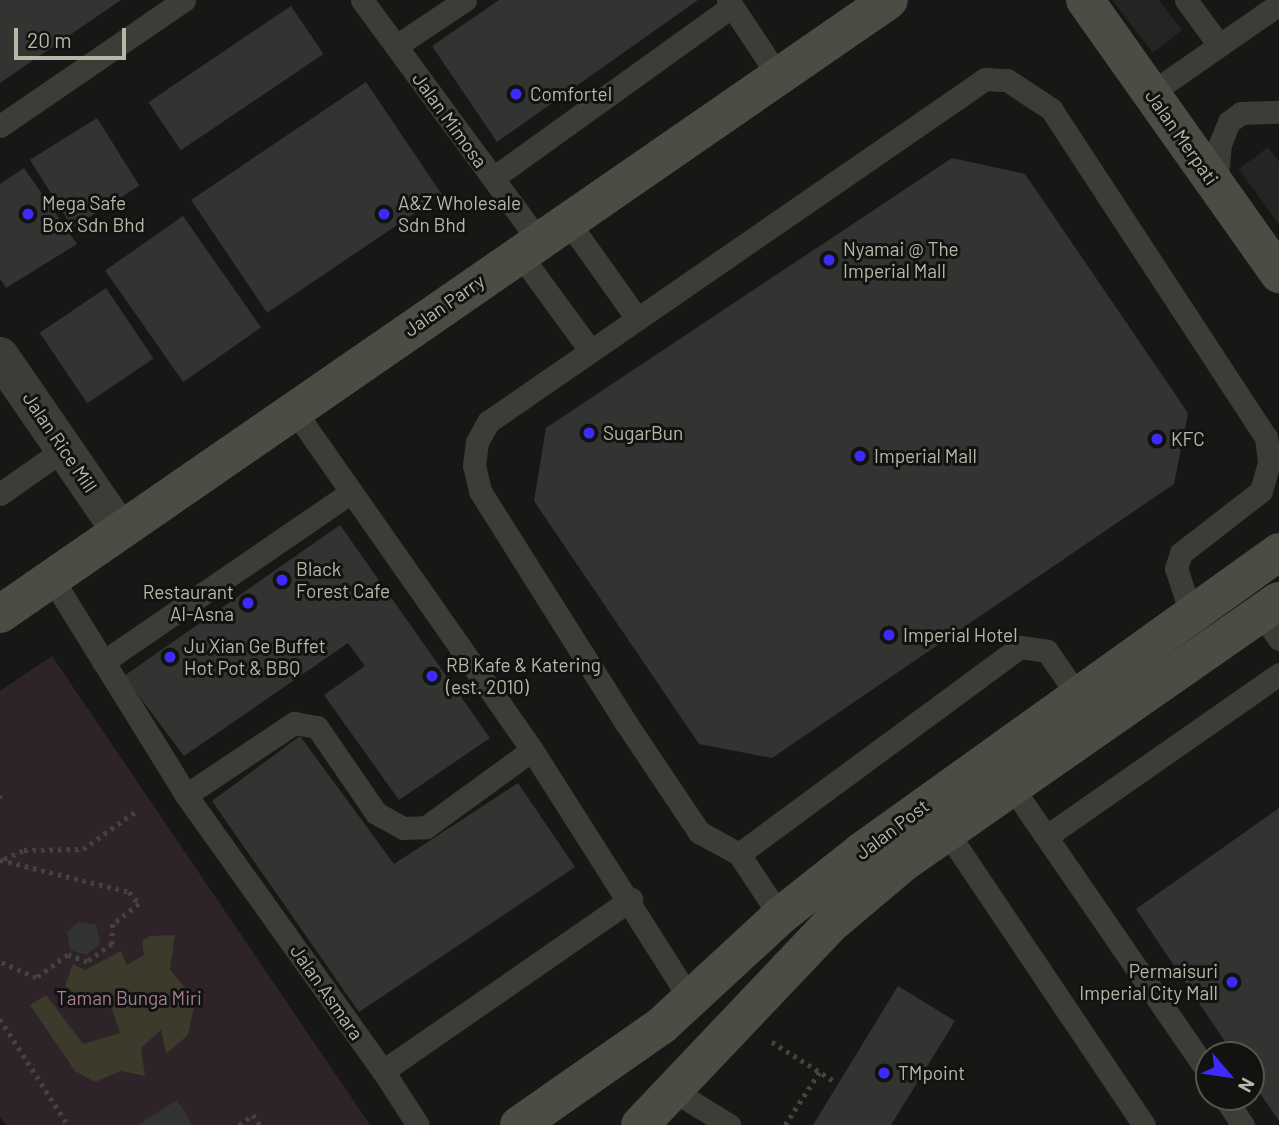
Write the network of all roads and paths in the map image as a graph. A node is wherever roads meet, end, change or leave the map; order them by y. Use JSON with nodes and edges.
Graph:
{"nodes":[{"id":1,"x":184,"y":0,"type":"edge"},
{"id":2,"x":362,"y":0,"type":"edge"},
{"id":3,"x":465,"y":0,"type":"edge"},
{"id":4,"x":889,"y":0,"type":"edge"},
{"id":5,"x":1085,"y":0,"type":"edge"},
{"id":6,"x":1186,"y":0,"type":"edge"},
{"id":7,"x":730,"y":3,"type":"edge"},
{"id":8,"x":1279,"y":4,"type":"edge"},
{"id":9,"x":396,"y":46,"type":"junction"},
{"id":10,"x":1219,"y":46,"type":"junction"},
{"id":11,"x":779,"y":77,"type":"junction"},
{"id":12,"x":1151,"y":93,"type":"junction"},
{"id":13,"x":1279,"y":112,"type":"edge"},
{"id":14,"x":0,"y":126,"type":"edge"},
{"id":15,"x":493,"y":178,"type":"junction"},
{"id":16,"x":1216,"y":186,"type":"junction"},
{"id":17,"x":541,"y":238,"type":"junction"},
{"id":18,"x":1279,"y":274,"type":"edge"},
{"id":19,"x":636,"y":317,"type":"junction"},
{"id":20,"x":590,"y":350,"type":"junction"},
{"id":21,"x":0,"y":356,"type":"edge"},
{"id":22,"x":294,"y":410,"type":"junction"},
{"id":23,"x":64,"y":449,"type":"junction"},
{"id":24,"x":351,"y":492,"type":"junction"},
{"id":25,"x":0,"y":494,"type":"edge"},
{"id":26,"x":119,"y":530,"type":"junction"},
{"id":27,"x":1279,"y":552,"type":"edge"},
{"id":28,"x":51,"y":577,"type":"junction"},
{"id":29,"x":0,"y":614,"type":"edge"},
{"id":30,"x":1191,"y":614,"type":"junction"},
{"id":31,"x":1273,"y":618,"type":"edge"},
{"id":32,"x":103,"y":662,"type":"junction"},
{"id":33,"x":1279,"y":674,"type":"edge"},
{"id":34,"x":1076,"y":693,"type":"junction"},
{"id":35,"x":532,"y":750,"type":"junction"},
{"id":36,"x":1012,"y":787,"type":"junction"},
{"id":37,"x":0,"y":795,"type":"edge"},
{"id":38,"x":186,"y":795,"type":"junction"},
{"id":39,"x":0,"y":803,"type":"edge"},
{"id":40,"x":136,"y":811,"type":"dead end"},
{"id":41,"x":947,"y":832,"type":"junction"},
{"id":42,"x":1047,"y":836,"type":"junction"},
{"id":43,"x":739,"y":854,"type":"junction"},
{"id":44,"x":1,"y":860,"type":"edge"},
{"id":45,"x":631,"y":899,"type":"junction"},
{"id":46,"x":780,"y":916,"type":"junction"},
{"id":47,"x":1,"y":966,"type":"edge"},
{"id":48,"x":691,"y":1000,"type":"junction"},
{"id":49,"x":0,"y":1019,"type":"edge"},
{"id":50,"x":739,"y":1021,"type":"junction"},
{"id":51,"x":1195,"y":1053,"type":"edge"},
{"id":52,"x":383,"y":1071,"type":"junction"},
{"id":53,"x":820,"y":1071,"type":"junction"},
{"id":54,"x":834,"y":1081,"type":"dead end"},
{"id":55,"x":674,"y":1091,"type":"junction"},
{"id":56,"x":68,"y":1125,"type":"edge"},
{"id":57,"x":239,"y":1125,"type":"edge"},
{"id":58,"x":260,"y":1125,"type":"edge"},
{"id":59,"x":418,"y":1125,"type":"edge"},
{"id":60,"x":519,"y":1125,"type":"edge"},
{"id":61,"x":640,"y":1125,"type":"edge"},
{"id":62,"x":729,"y":1125,"type":"edge"},
{"id":63,"x":785,"y":1125,"type":"edge"},
{"id":64,"x":1144,"y":1125,"type":"edge"}],
"edges":[{"from":1,"to":14,"type":"lane"},
{"from":2,"to":9,"type":"lane","name":"Jalan Mimosa"},
{"from":3,"to":9,"type":"lane"},
{"from":4,"to":11,"type":"street","name":"Jalan Parry"},
{"from":5,"to":12,"type":"street","name":"Jalan Merpati"},
{"from":6,"to":10,"type":"lane"},
{"from":7,"to":11,"type":"lane"},
{"from":7,"to":15,"type":"lane"},
{"from":8,"to":10,"type":"lane"},
{"from":9,"to":15,"type":"lane","name":"Jalan Mimosa"},
{"from":10,"to":12,"type":"lane"},
{"from":11,"to":17,"type":"street","name":"Jalan Parry"},
{"from":12,"to":16,"type":"street","name":"Jalan Merpati"},
{"from":13,"to":16,"type":"lane"},
{"from":15,"to":17,"type":"lane","name":"Jalan Mimosa"},
{"from":16,"to":18,"type":"street","name":"Jalan Merpati"},
{"from":17,"to":19,"type":"lane"},
{"from":17,"to":20,"type":"lane"},
{"from":17,"to":22,"type":"street","name":"Jalan Parry"},
{"from":19,"to":20,"type":"lane"},
{"from":19,"to":30,"type":"lane"},
{"from":20,"to":43,"type":"lane"},
{"from":21,"to":23,"type":"street","name":"Jalan Rice Mill"},
{"from":22,"to":24,"type":"lane"},
{"from":22,"to":26,"type":"street","name":"Jalan Parry"},
{"from":23,"to":25,"type":"lane"},
{"from":23,"to":26,"type":"street","name":"Jalan Rice Mill"},
{"from":24,"to":32,"type":"lane"},
{"from":24,"to":35,"type":"lane"},
{"from":26,"to":28,"type":"street","name":"Jalan Parry"},
{"from":27,"to":30,"type":"street","name":"Jalan Post"},
{"from":28,"to":29,"type":"street","name":"Jalan Parry"},
{"from":28,"to":32,"type":"lane","name":"Jalan Asmara"},
{"from":30,"to":34,"type":"street","name":"Jalan Post"},
{"from":31,"to":36,"type":"street","name":"Jalan Post"},
{"from":32,"to":38,"type":"lane","name":"Jalan Asmara"},
{"from":33,"to":42,"type":"lane"},
{"from":34,"to":43,"type":"lane"},
{"from":34,"to":46,"type":"street","name":"Jalan Post"},
{"from":35,"to":38,"type":"lane"},
{"from":35,"to":45,"type":"lane"},
{"from":36,"to":41,"type":"street","name":"Jalan Post"},
{"from":36,"to":42,"type":"lane"},
{"from":37,"to":39,"type":"path"},
{"from":38,"to":52,"type":"lane","name":"Jalan Asmara"},
{"from":40,"to":44,"type":"path"},
{"from":41,"to":50,"type":"street","name":"Jalan Post"},
{"from":41,"to":64,"type":"lane"},
{"from":42,"to":51,"type":"lane"},
{"from":43,"to":46,"type":"lane"},
{"from":44,"to":47,"type":"path"},
{"from":45,"to":48,"type":"lane"},
{"from":45,"to":52,"type":"lane"},
{"from":46,"to":48,"type":"street","name":"Jalan Post"},
{"from":48,"to":60,"type":"street","name":"Jalan Post"},
{"from":49,"to":56,"type":"path"},
{"from":50,"to":53,"type":"path"},
{"from":50,"to":55,"type":"street","name":"Jalan Post"},
{"from":52,"to":59,"type":"lane","name":"Jalan Asmara"},
{"from":53,"to":54,"type":"path"},
{"from":53,"to":63,"type":"path"},
{"from":55,"to":61,"type":"street","name":"Jalan Post"},
{"from":55,"to":62,"type":"lane"},
{"from":57,"to":58,"type":"path"}]}
